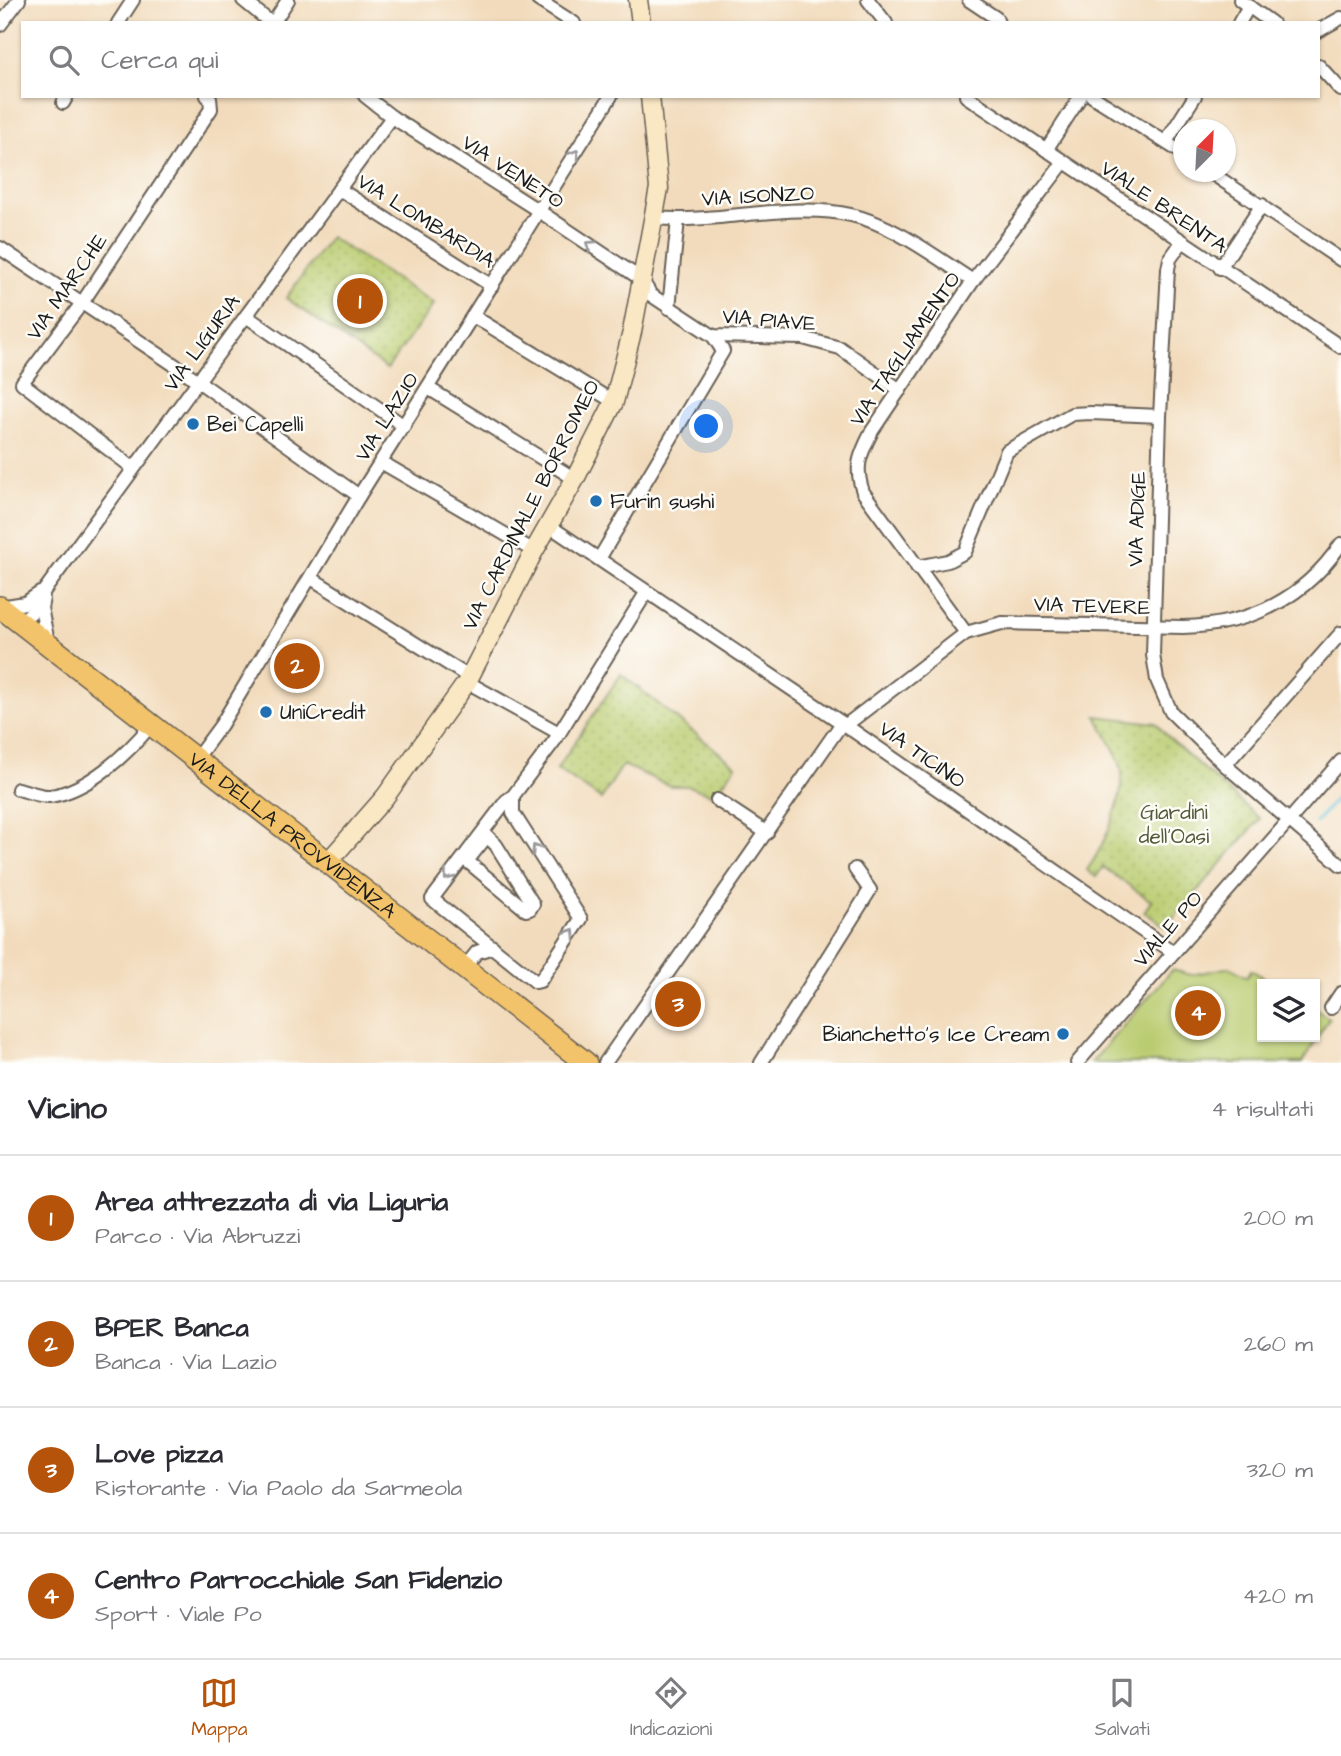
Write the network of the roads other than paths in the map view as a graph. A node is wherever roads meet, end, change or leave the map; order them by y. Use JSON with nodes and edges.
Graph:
{"nodes":[{"id":1,"x":19,"y":0,"type":"edge"},
{"id":2,"x":133,"y":0,"type":"edge"},
{"id":3,"x":243,"y":0,"type":"edge"},
{"id":4,"x":288,"y":0,"type":"edge"},
{"id":5,"x":538,"y":0,"type":"edge"},
{"id":6,"x":638,"y":0,"type":"edge"},
{"id":7,"x":868,"y":0,"type":"edge"},
{"id":8,"x":969,"y":0,"type":"edge"},
{"id":9,"x":1245,"y":3,"type":"edge"},
{"id":10,"x":1341,"y":18,"type":"edge"},
{"id":11,"x":119,"y":21,"type":"edge"},
{"id":12,"x":269,"y":21,"type":"edge"},
{"id":13,"x":273,"y":21,"type":"edge"},
{"id":14,"x":571,"y":21,"type":"edge"},
{"id":15,"x":641,"y":21,"type":"edge"},
{"id":16,"x":884,"y":21,"type":"edge"},
{"id":17,"x":997,"y":21,"type":"edge"},
{"id":18,"x":1239,"y":21,"type":"edge"},
{"id":19,"x":1269,"y":21,"type":"edge"},
{"id":20,"x":0,"y":25,"type":"edge"},
{"id":21,"x":1320,"y":30,"type":"edge"},
{"id":22,"x":1320,"y":67,"type":"edge"},
{"id":23,"x":1341,"y":90,"type":"edge"},
{"id":24,"x":210,"y":98,"type":"edge"},
{"id":25,"x":368,"y":98,"type":"edge"},
{"id":26,"x":610,"y":98,"type":"edge"},
{"id":27,"x":650,"y":98,"type":"edge"},
{"id":28,"x":969,"y":98,"type":"edge"},
{"id":29,"x":1080,"y":98,"type":"edge"},
{"id":30,"x":1095,"y":98,"type":"edge"},
{"id":31,"x":1196,"y":98,"type":"edge"},
{"id":32,"x":392,"y":117,"type":"junction"},
{"id":33,"x":1166,"y":142,"type":"junction"},
{"id":34,"x":1173,"y":147,"type":"edge"},
{"id":35,"x":1046,"y":150,"type":"junction"},
{"id":36,"x":1064,"y":162,"type":"junction"},
{"id":37,"x":1226,"y":182,"type":"edge"},
{"id":38,"x":339,"y":189,"type":"junction"},
{"id":39,"x":1262,"y":205,"type":"junction"},
{"id":40,"x":539,"y":211,"type":"junction"},
{"id":41,"x":655,"y":218,"type":"junction"},
{"id":42,"x":678,"y":220,"type":"junction"},
{"id":43,"x":1181,"y":242,"type":"junction"},
{"id":44,"x":2,"y":251,"type":"edge"},
{"id":45,"x":1341,"y":260,"type":"edge"},
{"id":46,"x":1220,"y":268,"type":"junction"},
{"id":47,"x":641,"y":279,"type":"junction"},
{"id":48,"x":973,"y":281,"type":"junction"},
{"id":49,"x":492,"y":286,"type":"junction"},
{"id":50,"x":82,"y":303,"type":"junction"},
{"id":51,"x":669,"y":308,"type":"junction"},
{"id":52,"x":246,"y":316,"type":"junction"},
{"id":53,"x":473,"y":316,"type":"junction"},
{"id":54,"x":713,"y":336,"type":"junction"},
{"id":55,"x":1341,"y":347,"type":"edge"},
{"id":56,"x":198,"y":381,"type":"junction"},
{"id":57,"x":428,"y":388,"type":"junction"},
{"id":58,"x":900,"y":390,"type":"junction"},
{"id":59,"x":614,"y":402,"type":"junction"},
{"id":60,"x":1160,"y":416,"type":"junction"},
{"id":61,"x":404,"y":426,"type":"junction"},
{"id":62,"x":381,"y":461,"type":"junction"},
{"id":63,"x":133,"y":468,"type":"junction"},
{"id":64,"x":575,"y":479,"type":"junction"},
{"id":65,"x":359,"y":496,"type":"junction"},
{"id":66,"x":548,"y":525,"type":"junction"},
{"id":67,"x":1341,"y":544,"type":"edge"},
{"id":68,"x":534,"y":551,"type":"junction"},
{"id":69,"x":599,"y":559,"type":"junction"},
{"id":70,"x":917,"y":567,"type":"junction"},
{"id":71,"x":311,"y":578,"type":"junction"},
{"id":72,"x":44,"y":591,"type":"junction"},
{"id":73,"x":646,"y":593,"type":"junction"},
{"id":74,"x":0,"y":607,"type":"edge"},
{"id":75,"x":20,"y":622,"type":"junction"},
{"id":76,"x":1154,"y":628,"type":"junction"},
{"id":77,"x":966,"y":633,"type":"junction"},
{"id":78,"x":1341,"y":633,"type":"edge"},
{"id":79,"x":48,"y":644,"type":"junction"},
{"id":80,"x":468,"y":680,"type":"junction"},
{"id":81,"x":151,"y":724,"type":"junction"},
{"id":82,"x":844,"y":724,"type":"junction"},
{"id":83,"x":559,"y":733,"type":"junction"},
{"id":84,"x":195,"y":759,"type":"junction"},
{"id":85,"x":1341,"y":761,"type":"edge"},
{"id":86,"x":1225,"y":765,"type":"junction"},
{"id":87,"x":18,"y":789,"type":"dead end"},
{"id":88,"x":513,"y":796,"type":"junction"},
{"id":89,"x":717,"y":800,"type":"dead end"},
{"id":90,"x":513,"y":813,"type":"junction"},
{"id":91,"x":495,"y":814,"type":"junction"},
{"id":92,"x":1288,"y":822,"type":"junction"},
{"id":93,"x":767,"y":832,"type":"junction"},
{"id":94,"x":467,"y":861,"type":"joint"},
{"id":95,"x":328,"y":862,"type":"junction"},
{"id":96,"x":1341,"y":865,"type":"edge"},
{"id":97,"x":855,"y":869,"type":"dead end"},
{"id":98,"x":472,"y":931,"type":"junction"},
{"id":99,"x":493,"y":947,"type":"junction"},
{"id":100,"x":1173,"y":952,"type":"junction"},
{"id":101,"x":471,"y":960,"type":"junction"},
{"id":102,"x":1341,"y":992,"type":"edge"},
{"id":103,"x":1331,"y":1008,"type":"dead end"},
{"id":104,"x":586,"y":1063,"type":"edge"},
{"id":105,"x":605,"y":1063,"type":"edge"},
{"id":106,"x":761,"y":1063,"type":"edge"},
{"id":107,"x":1077,"y":1063,"type":"edge"}],
"edges":[{"from":1,"to":20,"type":"street"},
{"from":2,"to":11,"type":"street"},
{"from":3,"to":12,"type":"street"},
{"from":4,"to":13,"type":"street"},
{"from":5,"to":14,"type":"street"},
{"from":6,"to":15,"type":"street"},
{"from":7,"to":16,"type":"street"},
{"from":8,"to":17,"type":"street"},
{"from":9,"to":18,"type":"street"},
{"from":9,"to":19,"type":"street"},
{"from":10,"to":21,"type":"street"},
{"from":22,"to":23,"type":"street"},
{"from":24,"to":50,"type":"street","name":"VIA MARCHE"},
{"from":25,"to":32,"type":"street","name":"VIA VENETO"},
{"from":40,"to":26,"type":"street","name":"VIA LAZIO","one_way":true},
{"from":27,"to":41,"type":"street","name":"VIA CARDINALE BORROMEO"},
{"from":28,"to":35,"type":"street","name":"VIALE BRENTA"},
{"from":29,"to":35,"type":"street"},
{"from":30,"to":33,"type":"street"},
{"from":31,"to":33,"type":"street"},
{"from":32,"to":38,"type":"street","name":"VIA LIGURIA"},
{"from":32,"to":40,"type":"street","name":"VIA VENETO"},
{"from":33,"to":34,"type":"street"},
{"from":35,"to":36,"type":"street","name":"VIALE BRENTA"},
{"from":36,"to":43,"type":"street","name":"VIALE BRENTA"},
{"from":36,"to":48,"type":"street","name":"VIA TAGLIAMENTO"},
{"from":37,"to":39,"type":"street"},
{"from":38,"to":49,"type":"street","name":"VIA LOMBARDIA"},
{"from":38,"to":52,"type":"street","name":"VIA LIGURIA"},
{"from":39,"to":45,"type":"street"},
{"from":39,"to":46,"type":"street"},
{"from":47,"to":40,"type":"street","name":"VIA VENETO","one_way":true},
{"from":40,"to":49,"type":"street","name":"VIA LAZIO"},
{"from":41,"to":42,"type":"street","name":"VIA ISONZO"},
{"from":41,"to":47,"type":"street","name":"VIA CARDINALE BORROMEO"},
{"from":42,"to":48,"type":"street","name":"VIA ISONZO"},
{"from":42,"to":51,"type":"street"},
{"from":43,"to":46,"type":"street","name":"VIALE BRENTA"},
{"from":43,"to":60,"type":"street","name":"VIA ADIGE"},
{"from":44,"to":50,"type":"street"},
{"from":46,"to":55,"type":"street","name":"VIALE BRENTA"},
{"from":47,"to":51,"type":"street","name":"VIA PIAVE"},
{"from":47,"to":59,"type":"street","name":"VIA CARDINALE BORROMEO"},
{"from":48,"to":58,"type":"street","name":"VIA TAGLIAMENTO"},
{"from":49,"to":53,"type":"street","name":"VIA LAZIO"},
{"from":50,"to":56,"type":"street"},
{"from":50,"to":63,"type":"street","name":"VIA MARCHE"},
{"from":51,"to":54,"type":"street","name":"VIA PIAVE"},
{"from":52,"to":56,"type":"street","name":"VIA LIGURIA"},
{"from":52,"to":61,"type":"street"},
{"from":53,"to":57,"type":"street","name":"VIA LAZIO"},
{"from":53,"to":59,"type":"street"},
{"from":54,"to":58,"type":"street","name":"VIA PIAVE"},
{"from":54,"to":69,"type":"street"},
{"from":56,"to":63,"type":"street","name":"VIA LIGURIA"},
{"from":56,"to":65,"type":"street"},
{"from":57,"to":61,"type":"street","name":"VIA LAZIO"},
{"from":57,"to":64,"type":"street"},
{"from":58,"to":70,"type":"street","name":"VIA TAGLIAMENTO"},
{"from":59,"to":64,"type":"street","name":"VIA CARDINALE BORROMEO"},
{"from":60,"to":70,"type":"street"},
{"from":60,"to":76,"type":"street","name":"VIA ADIGE"},
{"from":61,"to":62,"type":"street","name":"VIA LAZIO"},
{"from":62,"to":65,"type":"street","name":"VIA LAZIO"},
{"from":62,"to":68,"type":"street"},
{"from":63,"to":72,"type":"street","name":"VIA LIGURIA"},
{"from":64,"to":66,"type":"street","name":"VIA CARDINALE BORROMEO"},
{"from":65,"to":71,"type":"street","name":"VIA LAZIO"},
{"from":66,"to":68,"type":"street","name":"VIA CARDINALE BORROMEO"},
{"from":66,"to":69,"type":"street","name":"VIA TICINO"},
{"from":67,"to":76,"type":"street","name":"VIA TEVERE"},
{"from":68,"to":80,"type":"street","name":"VIA CARDINALE BORROMEO"},
{"from":69,"to":73,"type":"street","name":"VIA TICINO"},
{"from":70,"to":77,"type":"street","name":"VIA TAGLIAMENTO"},
{"from":71,"to":80,"type":"street"},
{"from":71,"to":84,"type":"street","name":"VIA LAZIO"},
{"from":72,"to":74,"type":"street"},
{"from":72,"to":75,"type":"street","name":"VIA LIGURIA"},
{"from":72,"to":79,"type":"street"},
{"from":73,"to":82,"type":"street","name":"VIA TICINO"},
{"from":73,"to":83,"type":"street"},
{"from":74,"to":75,"type":"main road","name":"VIA DELLA PROVVIDENZA"},
{"from":75,"to":79,"type":"main road","name":"VIA DELLA PROVVIDENZA"},
{"from":76,"to":77,"type":"street","name":"VIA TEVERE"},
{"from":76,"to":86,"type":"street","name":"VIA ADIGE"},
{"from":77,"to":82,"type":"street","name":"VIA TEVERE"},
{"from":78,"to":86,"type":"street"},
{"from":79,"to":81,"type":"main road","name":"VIA DELLA PROVVIDENZA"},
{"from":80,"to":83,"type":"street"},
{"from":80,"to":95,"type":"street","name":"VIA CARDINALE BORROMEO"},
{"from":81,"to":84,"type":"main road","name":"VIA DELLA PROVVIDENZA"},
{"from":81,"to":87,"type":"street"},
{"from":82,"to":93,"type":"street","name":"VIA TEVERE"},
{"from":82,"to":100,"type":"street","name":"VIA TICINO"},
{"from":83,"to":88,"type":"street"},
{"from":84,"to":95,"type":"main road","name":"VIA DELLA PROVVIDENZA"},
{"from":85,"to":92,"type":"street","name":"VIALE PO"},
{"from":86,"to":92,"type":"street","name":"VIA ADIGE"},
{"from":88,"to":90,"type":"street"},
{"from":88,"to":91,"type":"street"},
{"from":89,"to":93,"type":"street"},
{"from":90,"to":91,"type":"street"},
{"from":99,"to":90,"type":"street","one_way":true},
{"from":91,"to":98,"type":"street","one_way":true},
{"from":92,"to":96,"type":"street"},
{"from":92,"to":100,"type":"street","name":"VIALE PO"},
{"from":93,"to":105,"type":"street","name":"VIA TEVERE"},
{"from":94,"to":94,"type":"street"},
{"from":95,"to":101,"type":"main road","name":"VIA DELLA PROVVIDENZA"},
{"from":97,"to":106,"type":"street"},
{"from":98,"to":99,"type":"street"},
{"from":98,"to":101,"type":"street"},
{"from":99,"to":101,"type":"street"},
{"from":100,"to":107,"type":"street","name":"VIALE PO"},
{"from":101,"to":104,"type":"main road","name":"VIA DELLA PROVVIDENZA"},
{"from":102,"to":103,"type":"street"}]}
